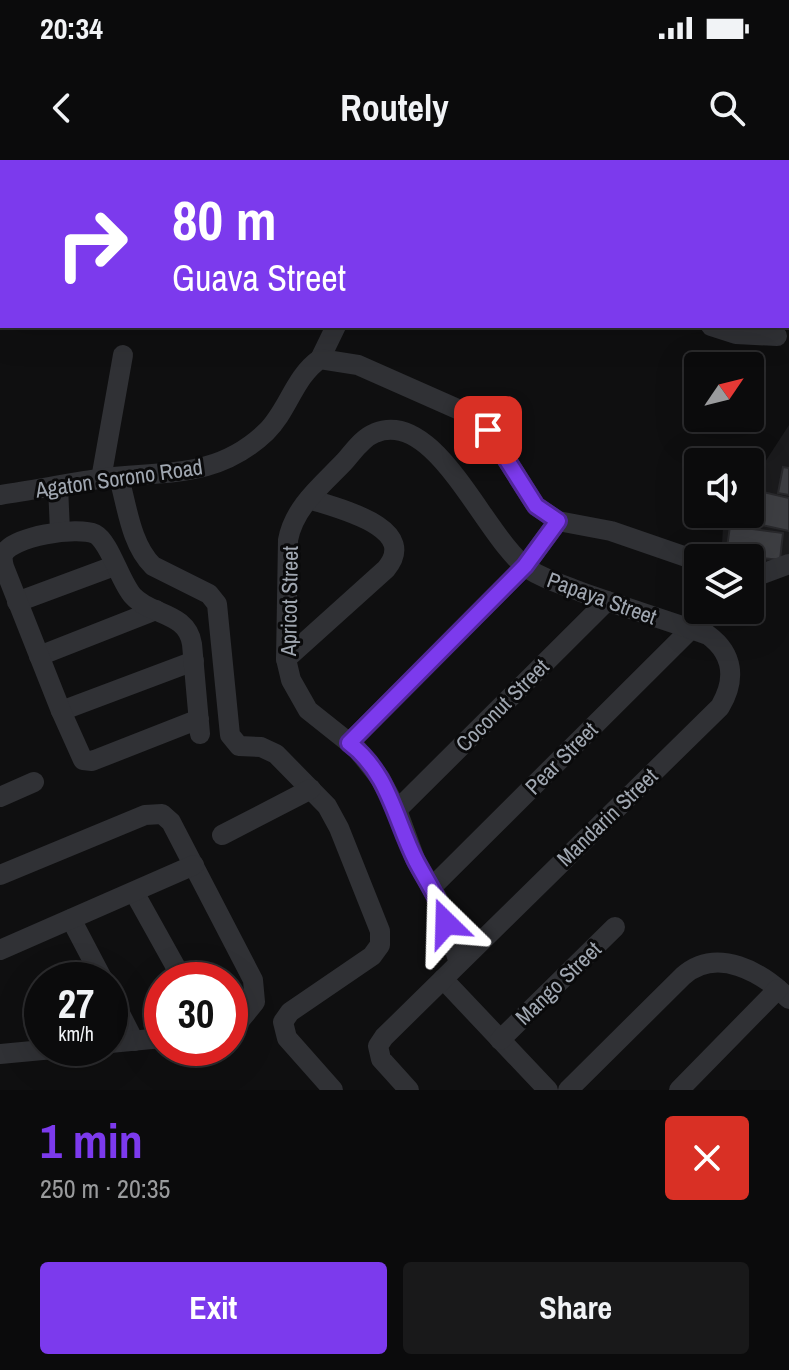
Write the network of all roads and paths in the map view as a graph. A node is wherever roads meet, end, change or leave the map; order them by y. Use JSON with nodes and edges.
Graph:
{"nodes":[{"id":1,"x":335,"y":328,"type":"edge"},
{"id":2,"x":717,"y":328,"type":"edge"},
{"id":3,"x":781,"y":334,"type":"edge"},
{"id":4,"x":123,"y":355,"type":"dead end"},
{"id":5,"x":320,"y":359,"type":"junction"},
{"id":6,"x":382,"y":431,"type":"joint"},
{"id":7,"x":110,"y":478,"type":"junction"},
{"id":8,"x":58,"y":486,"type":"junction"},
{"id":9,"x":0,"y":495,"type":"edge"},
{"id":10,"x":309,"y":499,"type":"junction"},
{"id":11,"x":558,"y":521,"type":"junction"},
{"id":12,"x":60,"y":531,"type":"junction"},
{"id":13,"x":684,"y":556,"type":"edge"},
{"id":14,"x":789,"y":564,"type":"edge"},
{"id":15,"x":114,"y":566,"type":"junction"},
{"id":16,"x":525,"y":566,"type":"junction"},
{"id":17,"x":764,"y":573,"type":"edge"},
{"id":18,"x":607,"y":601,"type":"junction"},
{"id":19,"x":17,"y":602,"type":"junction"},
{"id":20,"x":156,"y":610,"type":"junction"},
{"id":21,"x":691,"y":629,"type":"junction"},
{"id":22,"x":39,"y":656,"type":"junction"},
{"id":23,"x":286,"y":659,"type":"junction"},
{"id":24,"x":729,"y":659,"type":"joint"},
{"id":25,"x":194,"y":661,"type":"junction"},
{"id":26,"x":61,"y":711,"type":"junction"},
{"id":27,"x":349,"y":743,"type":"junction"},
{"id":28,"x":34,"y":782,"type":"dead end"},
{"id":29,"x":311,"y":789,"type":"junction"},
{"id":30,"x":0,"y":797,"type":"edge"},
{"id":31,"x":397,"y":810,"type":"junction"},
{"id":32,"x":222,"y":835,"type":"dead end"},
{"id":33,"x":194,"y":865,"type":"junction"},
{"id":34,"x":0,"y":875,"type":"edge"},
{"id":35,"x":432,"y":887,"type":"junction"},
{"id":36,"x":134,"y":892,"type":"junction"},
{"id":37,"x":71,"y":919,"type":"junction"},
{"id":38,"x":615,"y":927,"type":"dead end"},
{"id":39,"x":0,"y":950,"type":"edge"},
{"id":40,"x":94,"y":962,"type":"edge"},
{"id":41,"x":173,"y":962,"type":"edge"},
{"id":42,"x":246,"y":962,"type":"edge"},
{"id":43,"x":459,"y":963,"type":"junction"},
{"id":44,"x":248,"y":966,"type":"edge"},
{"id":45,"x":443,"y":979,"type":"junction"},
{"id":46,"x":784,"y":994,"type":"edge"},
{"id":47,"x":248,"y":1011,"type":"edge"},
{"id":48,"x":128,"y":1029,"type":"edge"},
{"id":49,"x":144,"y":1040,"type":"edge"},
{"id":50,"x":500,"y":1040,"type":"junction"},
{"id":51,"x":134,"y":1041,"type":"junction"},
{"id":52,"x":128,"y":1042,"type":"edge"},
{"id":53,"x":24,"y":1052,"type":"edge"},
{"id":54,"x":0,"y":1054,"type":"edge"},
{"id":55,"x":322,"y":1086,"type":"edge"},
{"id":56,"x":409,"y":1090,"type":"edge"},
{"id":57,"x":548,"y":1090,"type":"edge"},
{"id":58,"x":568,"y":1090,"type":"edge"},
{"id":59,"x":679,"y":1090,"type":"edge"}],
"edges":[{"from":1,"to":5,"type":"street","name":"Agaton Sorono Road"},
{"from":2,"to":3,"type":"street"},
{"from":4,"to":7,"type":"street"},
{"from":5,"to":7,"type":"street","name":"Agaton Sorono Road"},
{"from":5,"to":11,"type":"street"},
{"from":6,"to":10,"type":"street","name":"Apricot Street"},
{"from":6,"to":16,"type":"street","name":"Papaya Street"},
{"from":7,"to":8,"type":"street","name":"Agaton Sorono Road"},
{"from":7,"to":29,"type":"street"},
{"from":8,"to":9,"type":"street","name":"Agaton Sorono Road"},
{"from":8,"to":12,"type":"street"},
{"from":10,"to":23,"type":"street","name":"Apricot Street"},
{"from":10,"to":23,"type":"street"},
{"from":11,"to":13,"type":"street"},
{"from":11,"to":16,"type":"street"},
{"from":12,"to":15,"type":"street"},
{"from":12,"to":19,"type":"street"},
{"from":14,"to":17,"type":"street"},
{"from":15,"to":19,"type":"street"},
{"from":15,"to":20,"type":"street"},
{"from":16,"to":18,"type":"street","name":"Papaya Street"},
{"from":16,"to":27,"type":"street"},
{"from":18,"to":21,"type":"street","name":"Papaya Street"},
{"from":18,"to":31,"type":"street","name":"Coconut Street"},
{"from":19,"to":22,"type":"street"},
{"from":20,"to":22,"type":"street"},
{"from":20,"to":25,"type":"street"},
{"from":21,"to":24,"type":"street","name":"Papaya Street"},
{"from":21,"to":35,"type":"street","name":"Pear Street"},
{"from":22,"to":26,"type":"street"},
{"from":23,"to":27,"type":"street","name":"Apricot Street"},
{"from":24,"to":43,"type":"street","name":"Mandarin Street"},
{"from":25,"to":26,"type":"street"},
{"from":25,"to":26,"type":"street"},
{"from":27,"to":31,"type":"street","name":"Apricot Street"},
{"from":28,"to":30,"type":"street"},
{"from":29,"to":32,"type":"street"},
{"from":29,"to":55,"type":"street"},
{"from":31,"to":35,"type":"street","name":"Apricot Street"},
{"from":33,"to":34,"type":"street"},
{"from":33,"to":36,"type":"street"},
{"from":33,"to":42,"type":"street"},
{"from":35,"to":43,"type":"street","name":"Apricot Street"},
{"from":36,"to":37,"type":"street"},
{"from":36,"to":41,"type":"street"},
{"from":37,"to":39,"type":"street"},
{"from":37,"to":40,"type":"street"},
{"from":38,"to":50,"type":"street","name":"Mango Street"},
{"from":43,"to":45,"type":"street"},
{"from":44,"to":47,"type":"street"},
{"from":45,"to":50,"type":"street"},
{"from":45,"to":56,"type":"street"},
{"from":46,"to":58,"type":"street"},
{"from":46,"to":59,"type":"street"},
{"from":48,"to":51,"type":"street"},
{"from":49,"to":51,"type":"street"},
{"from":50,"to":57,"type":"street"},
{"from":51,"to":52,"type":"street"},
{"from":53,"to":54,"type":"street"}]}
